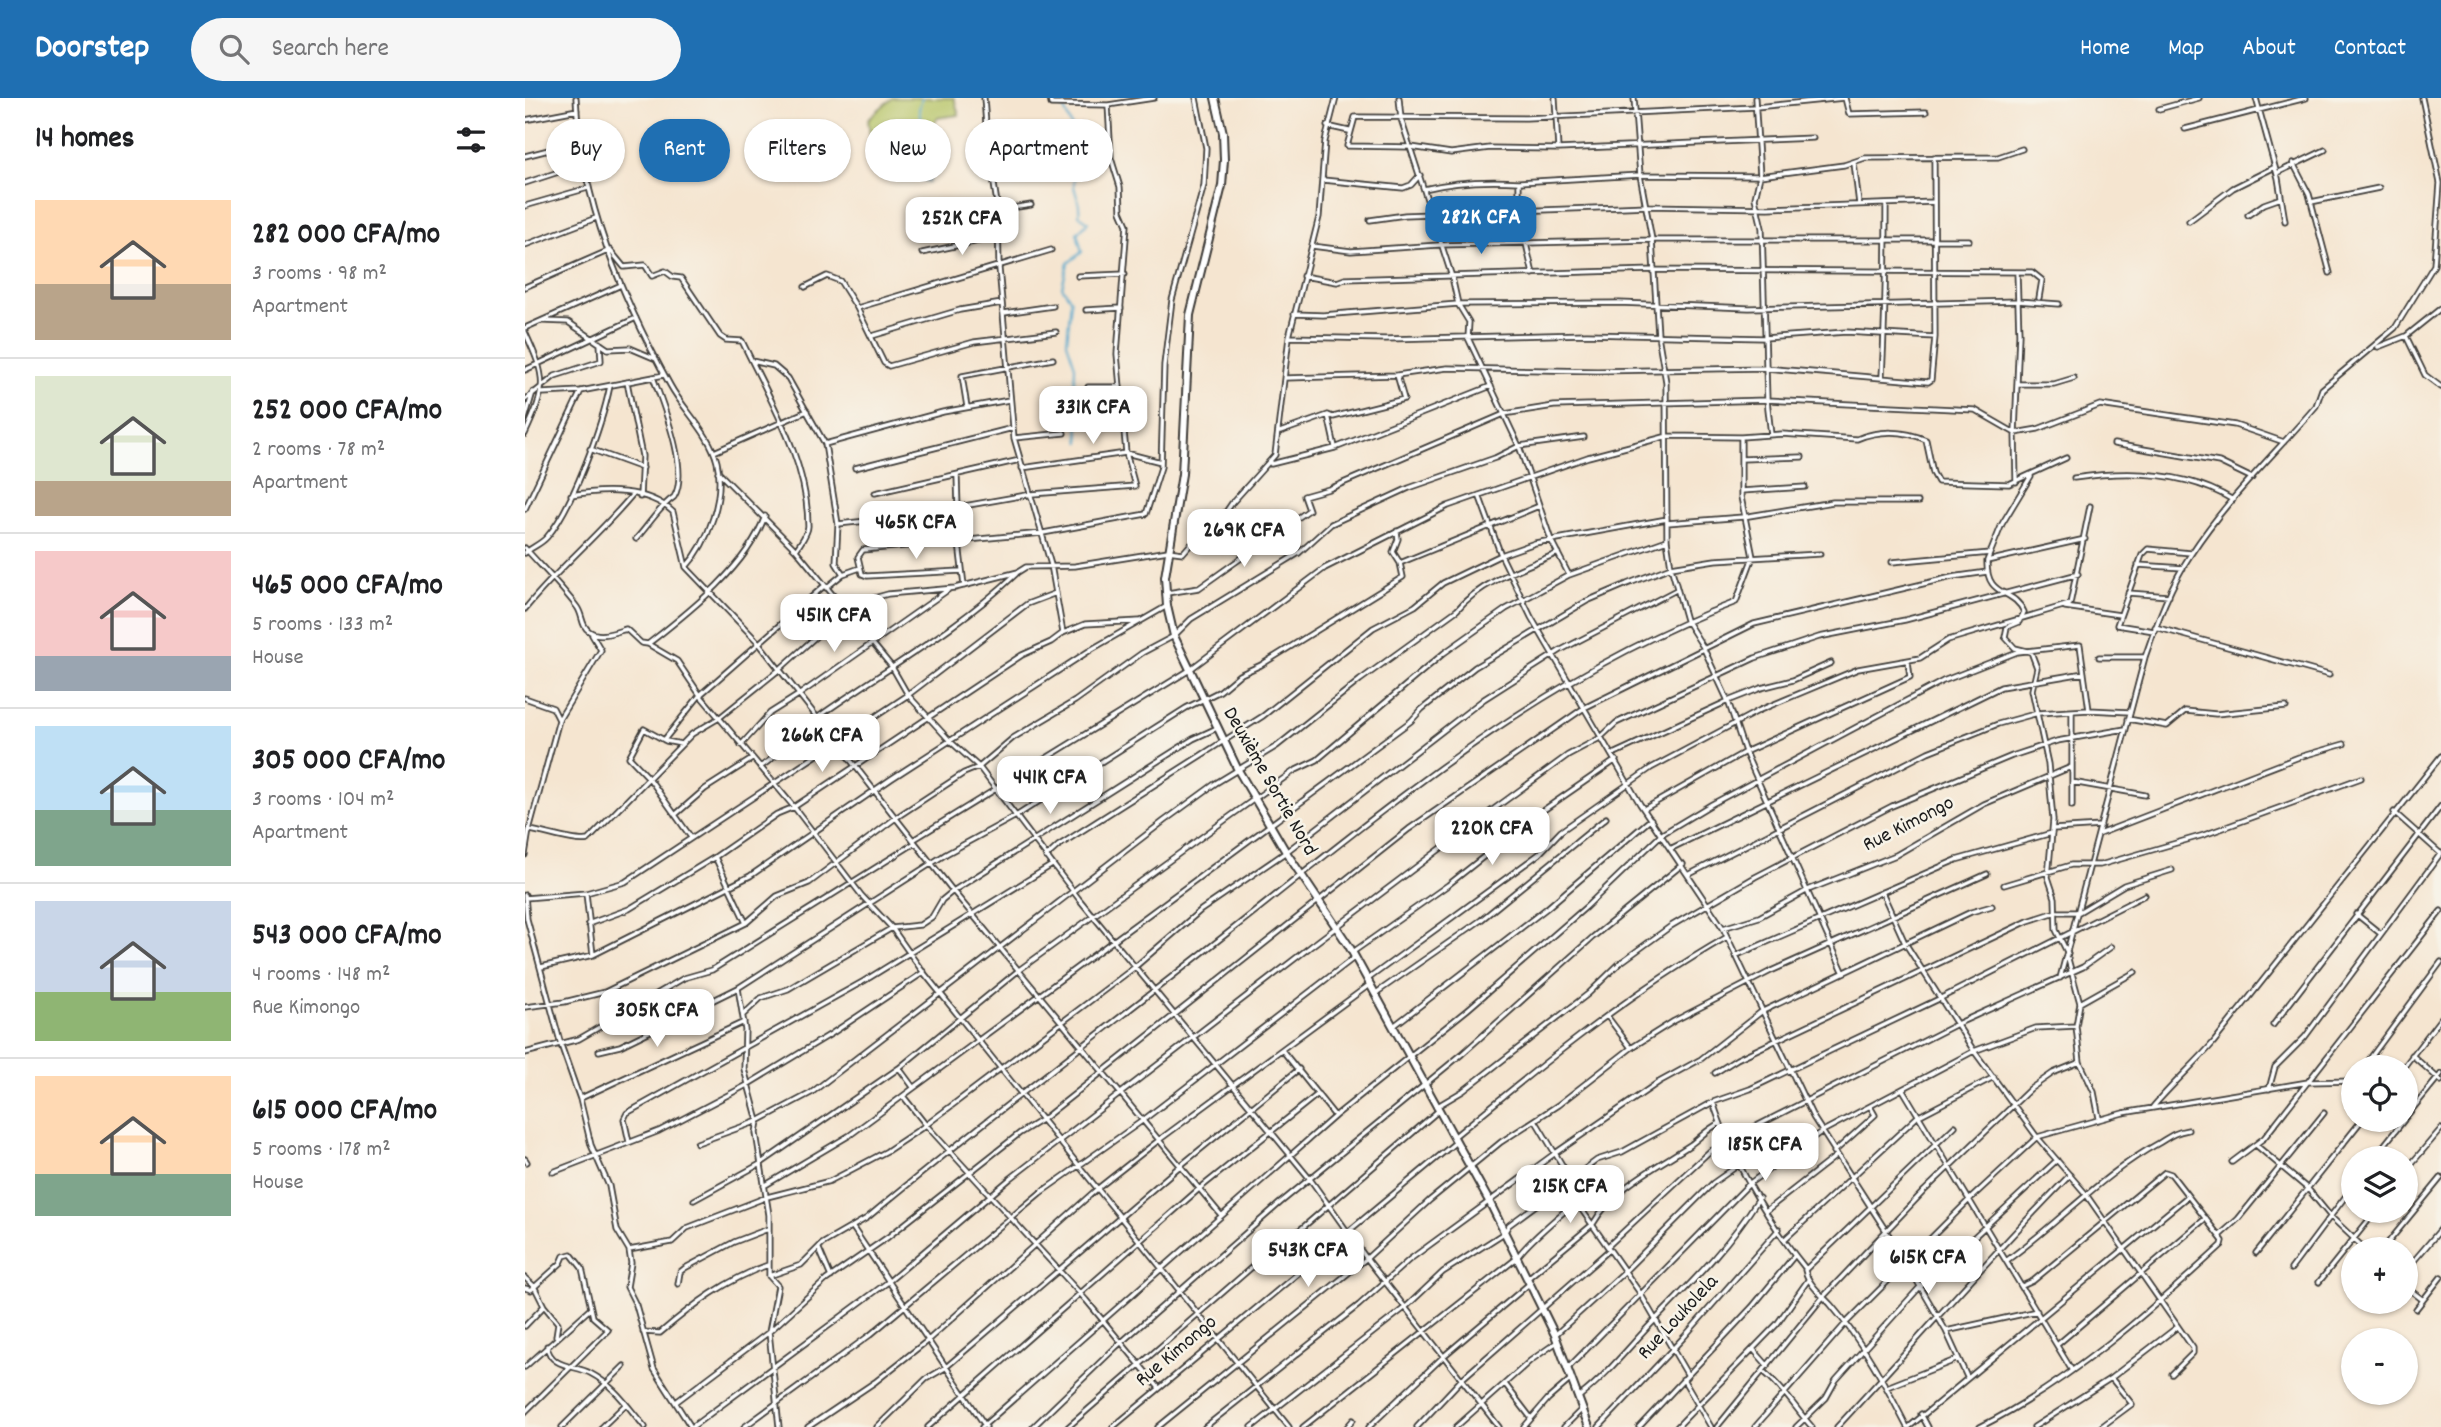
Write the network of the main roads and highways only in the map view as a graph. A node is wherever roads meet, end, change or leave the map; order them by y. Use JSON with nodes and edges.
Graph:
{"nodes":[{"id":1,"x":1215,"y":98,"type":"edge"},
{"id":2,"x":1589,"y":1427,"type":"edge"}],
"edges":[{"from":1,"to":2,"type":"main road","name":"Deuxième Sortie Nord"}]}
